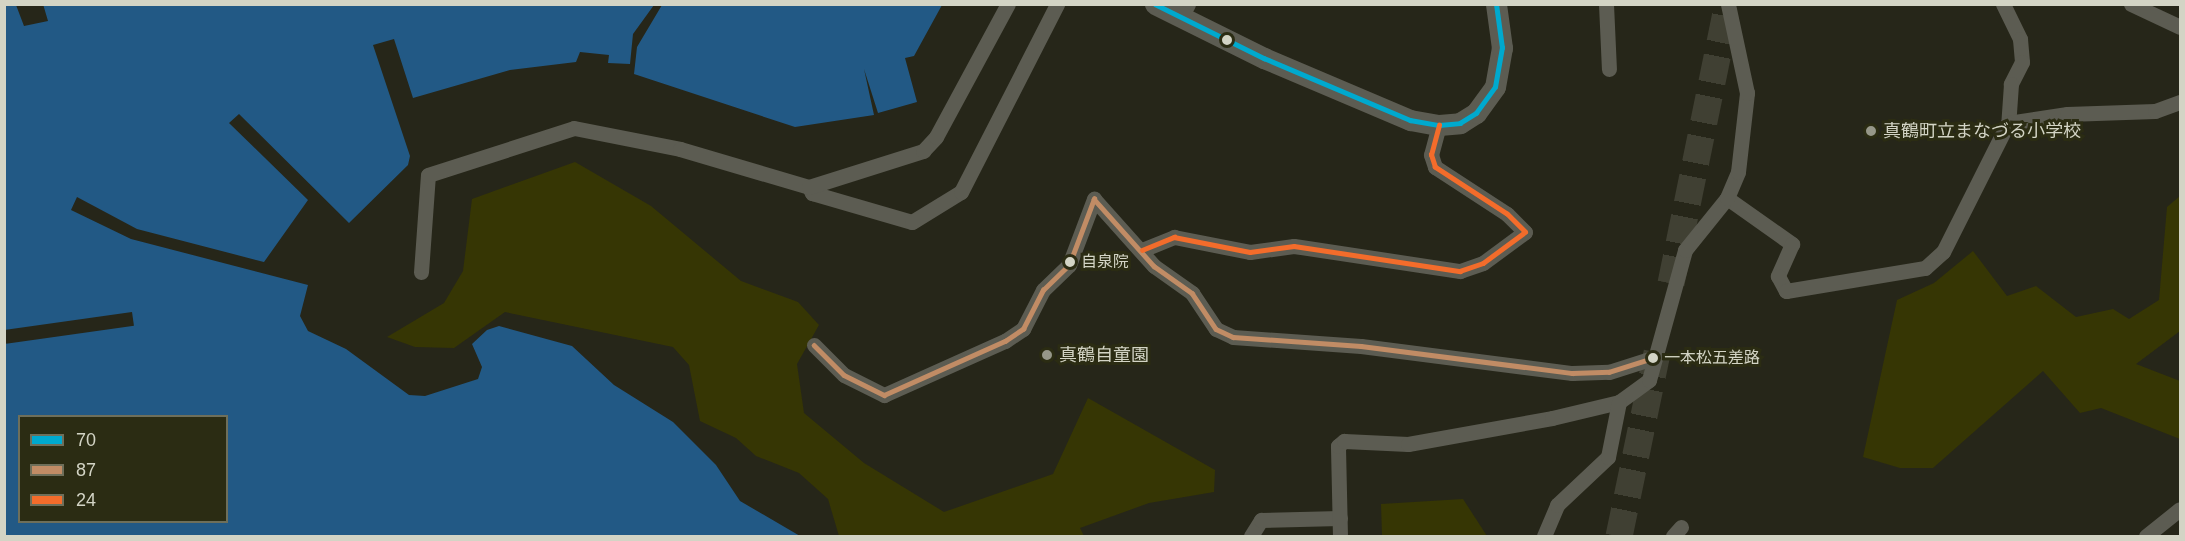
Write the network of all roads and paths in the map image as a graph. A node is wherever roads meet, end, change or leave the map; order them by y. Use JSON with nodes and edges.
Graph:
{"nodes":[{"id":1,"x":1008,"y":4,"type":"edge"},
{"id":2,"x":1057,"y":4,"type":"edge"},
{"id":3,"x":1155,"y":4,"type":"edge"},
{"id":4,"x":1496,"y":4,"type":"edge"},
{"id":5,"x":1606,"y":4,"type":"edge"},
{"id":6,"x":1728,"y":4,"type":"edge"},
{"id":7,"x":2003,"y":4,"type":"edge"},
{"id":8,"x":2131,"y":4,"type":"edge"},
{"id":9,"x":1184,"y":11,"type":"edge"},
{"id":10,"x":2181,"y":27,"type":"edge"},
{"id":11,"x":1609,"y":69,"type":"dead end"},
{"id":12,"x":2181,"y":102,"type":"edge"},
{"id":13,"x":2008,"y":123,"type":"junction"},
{"id":14,"x":1439,"y":125,"type":"junction"},
{"id":15,"x":809,"y":187,"type":"junction"},
{"id":16,"x":1727,"y":198,"type":"junction"},
{"id":17,"x":1142,"y":250,"type":"junction"},
{"id":18,"x":421,"y":273,"type":"dead end"},
{"id":19,"x":814,"y":345,"type":"dead end"},
{"id":20,"x":1653,"y":358,"type":"junction"},
{"id":21,"x":1619,"y":402,"type":"junction"},
{"id":22,"x":2181,"y":509,"type":"edge"},
{"id":23,"x":1340,"y":518,"type":"junction"},
{"id":24,"x":2153,"y":534,"type":"edge"},
{"id":25,"x":1251,"y":537,"type":"edge"},
{"id":26,"x":1340,"y":537,"type":"edge"},
{"id":27,"x":1544,"y":537,"type":"edge"}],
"edges":[{"from":1,"to":15,"type":"street"},
{"from":2,"to":15,"type":"street"},
{"from":3,"to":9,"type":"main road"},
{"from":4,"to":14,"type":"main road"},
{"from":5,"to":11,"type":"street"},
{"from":6,"to":16,"type":"street"},
{"from":7,"to":13,"type":"street"},
{"from":8,"to":10,"type":"street"},
{"from":9,"to":14,"type":"main road"},
{"from":12,"to":13,"type":"street"},
{"from":13,"to":16,"type":"street"},
{"from":14,"to":17,"type":"street"},
{"from":15,"to":18,"type":"street"},
{"from":16,"to":20,"type":"street"},
{"from":17,"to":19,"type":"street"},
{"from":17,"to":20,"type":"street"},
{"from":20,"to":21,"type":"street"},
{"from":21,"to":23,"type":"street"},
{"from":21,"to":27,"type":"street"},
{"from":22,"to":24,"type":"street"},
{"from":23,"to":25,"type":"street"},
{"from":23,"to":26,"type":"street"}]}
